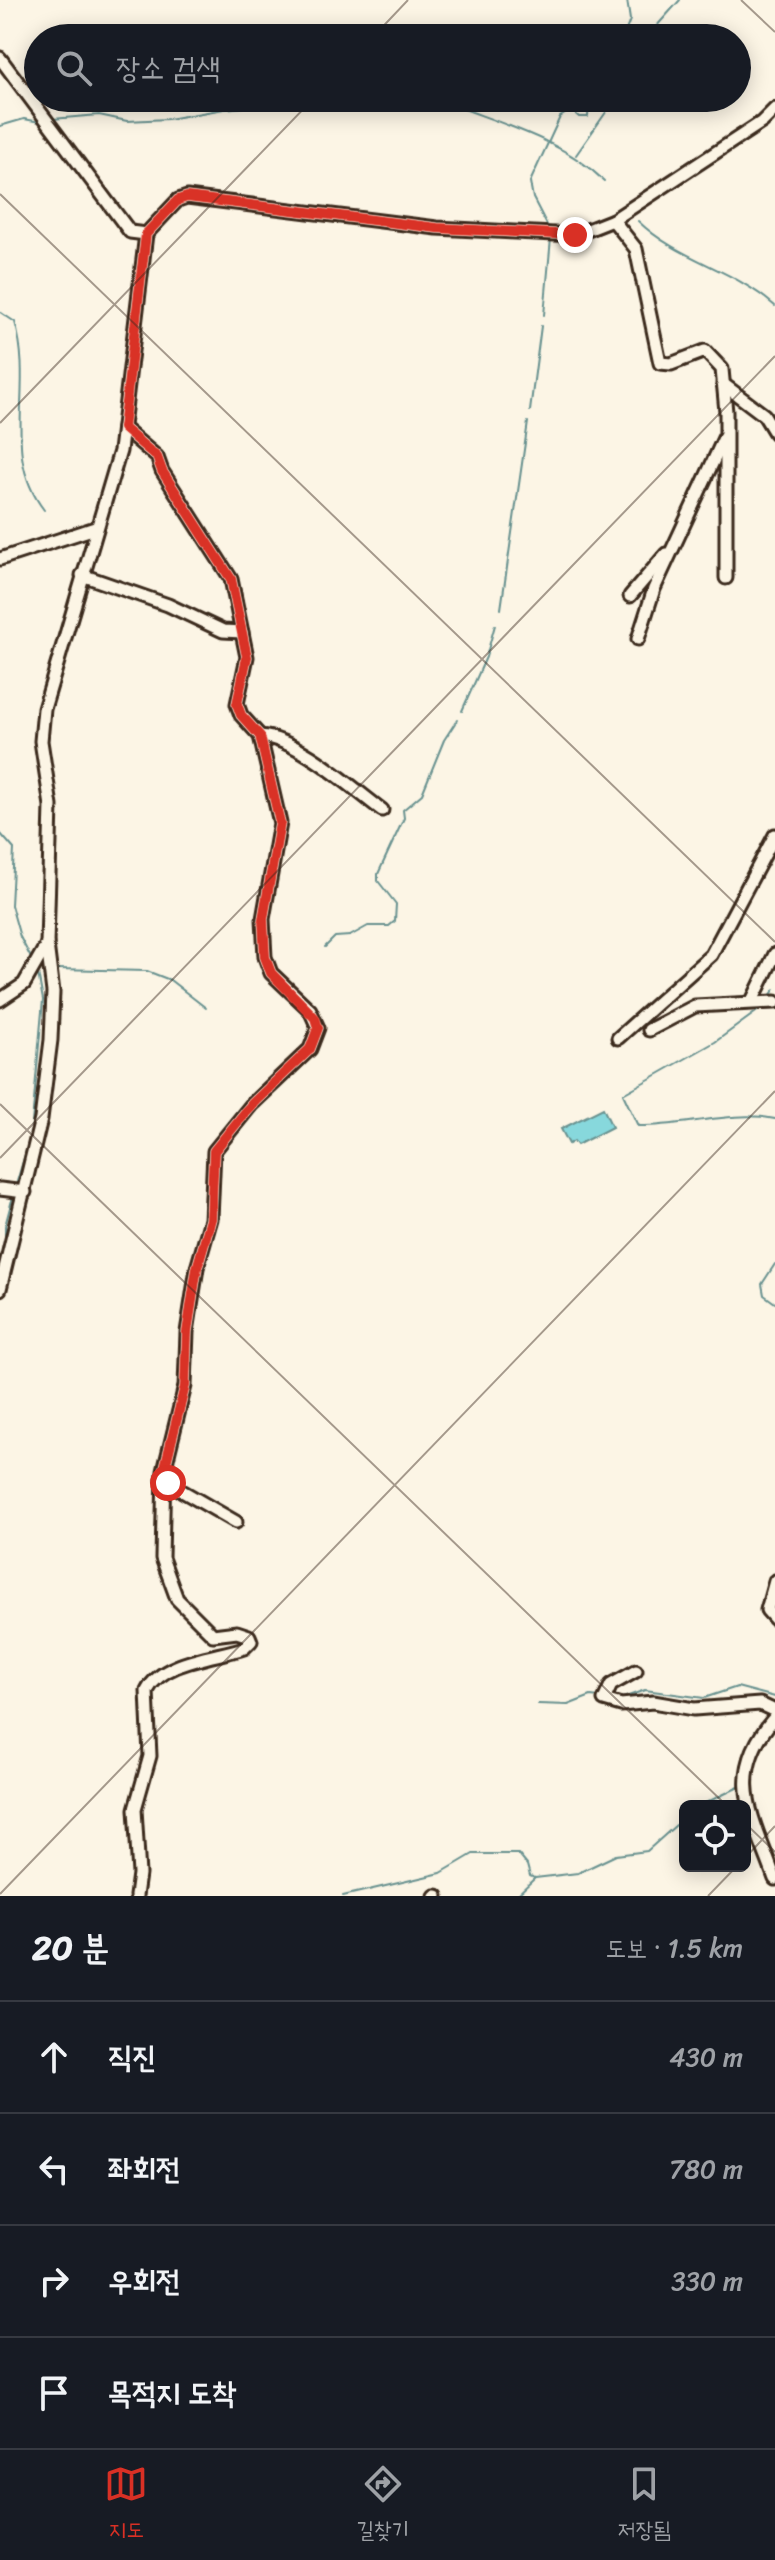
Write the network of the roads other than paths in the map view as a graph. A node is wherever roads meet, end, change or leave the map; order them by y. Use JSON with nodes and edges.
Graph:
{"nodes":[{"id":1,"x":0,"y":58,"type":"edge"},
{"id":2,"x":24,"y":90,"type":"edge"},
{"id":3,"x":775,"y":109,"type":"edge"},
{"id":4,"x":40,"y":112,"type":"edge"},
{"id":5,"x":613,"y":220,"type":"junction"},
{"id":6,"x":146,"y":234,"type":"junction"},
{"id":7,"x":723,"y":384,"type":"junction"},
{"id":8,"x":123,"y":428,"type":"junction"},
{"id":9,"x":775,"y":433,"type":"edge"},
{"id":10,"x":726,"y":434,"type":"junction"},
{"id":11,"x":95,"y":528,"type":"junction"},
{"id":12,"x":674,"y":545,"type":"junction"},
{"id":13,"x":0,"y":559,"type":"edge"},
{"id":14,"x":82,"y":575,"type":"junction"},
{"id":15,"x":726,"y":578,"type":"dead end"},
{"id":16,"x":630,"y":596,"type":"dead end"},
{"id":17,"x":242,"y":632,"type":"junction"},
{"id":18,"x":638,"y":639,"type":"dead end"},
{"id":19,"x":260,"y":736,"type":"junction"},
{"id":20,"x":382,"y":810,"type":"dead end"},
{"id":21,"x":775,"y":835,"type":"edge"},
{"id":22,"x":47,"y":944,"type":"junction"},
{"id":23,"x":775,"y":954,"type":"edge"},
{"id":24,"x":0,"y":1000,"type":"edge"},
{"id":25,"x":752,"y":1001,"type":"junction"},
{"id":26,"x":775,"y":1002,"type":"edge"},
{"id":27,"x":649,"y":1030,"type":"dead end"},
{"id":28,"x":618,"y":1038,"type":"dead end"},
{"id":29,"x":0,"y":1189,"type":"edge"},
{"id":30,"x":25,"y":1192,"type":"junction"},
{"id":31,"x":0,"y":1289,"type":"edge"},
{"id":32,"x":163,"y":1480,"type":"junction"},
{"id":33,"x":236,"y":1522,"type":"dead end"},
{"id":34,"x":775,"y":1581,"type":"edge"},
{"id":35,"x":775,"y":1619,"type":"edge"},
{"id":36,"x":636,"y":1671,"type":"dead end"},
{"id":37,"x":775,"y":1711,"type":"edge"},
{"id":38,"x":775,"y":1717,"type":"edge"},
{"id":39,"x":775,"y":1879,"type":"edge"},
{"id":40,"x":136,"y":1896,"type":"edge"}],
"edges":[{"from":1,"to":2,"type":"street"},
{"from":3,"to":5,"type":"street"},
{"from":4,"to":6,"type":"street"},
{"from":5,"to":6,"type":"street"},
{"from":5,"to":7,"type":"street"},
{"from":6,"to":8,"type":"street"},
{"from":7,"to":9,"type":"street"},
{"from":7,"to":10,"type":"street"},
{"from":8,"to":11,"type":"street"},
{"from":8,"to":17,"type":"street"},
{"from":10,"to":12,"type":"street"},
{"from":10,"to":15,"type":"street"},
{"from":11,"to":13,"type":"street"},
{"from":11,"to":14,"type":"street"},
{"from":12,"to":16,"type":"street"},
{"from":12,"to":18,"type":"street"},
{"from":14,"to":17,"type":"street"},
{"from":14,"to":22,"type":"street"},
{"from":17,"to":19,"type":"street"},
{"from":19,"to":20,"type":"street"},
{"from":19,"to":32,"type":"street"},
{"from":21,"to":28,"type":"street"},
{"from":22,"to":24,"type":"street"},
{"from":22,"to":30,"type":"street"},
{"from":23,"to":25,"type":"street"},
{"from":25,"to":26,"type":"street"},
{"from":25,"to":27,"type":"street"},
{"from":29,"to":30,"type":"street"},
{"from":30,"to":31,"type":"street"},
{"from":32,"to":33,"type":"street"},
{"from":32,"to":40,"type":"street"},
{"from":34,"to":35,"type":"street"},
{"from":36,"to":37,"type":"street"},
{"from":38,"to":39,"type":"street"}]}
